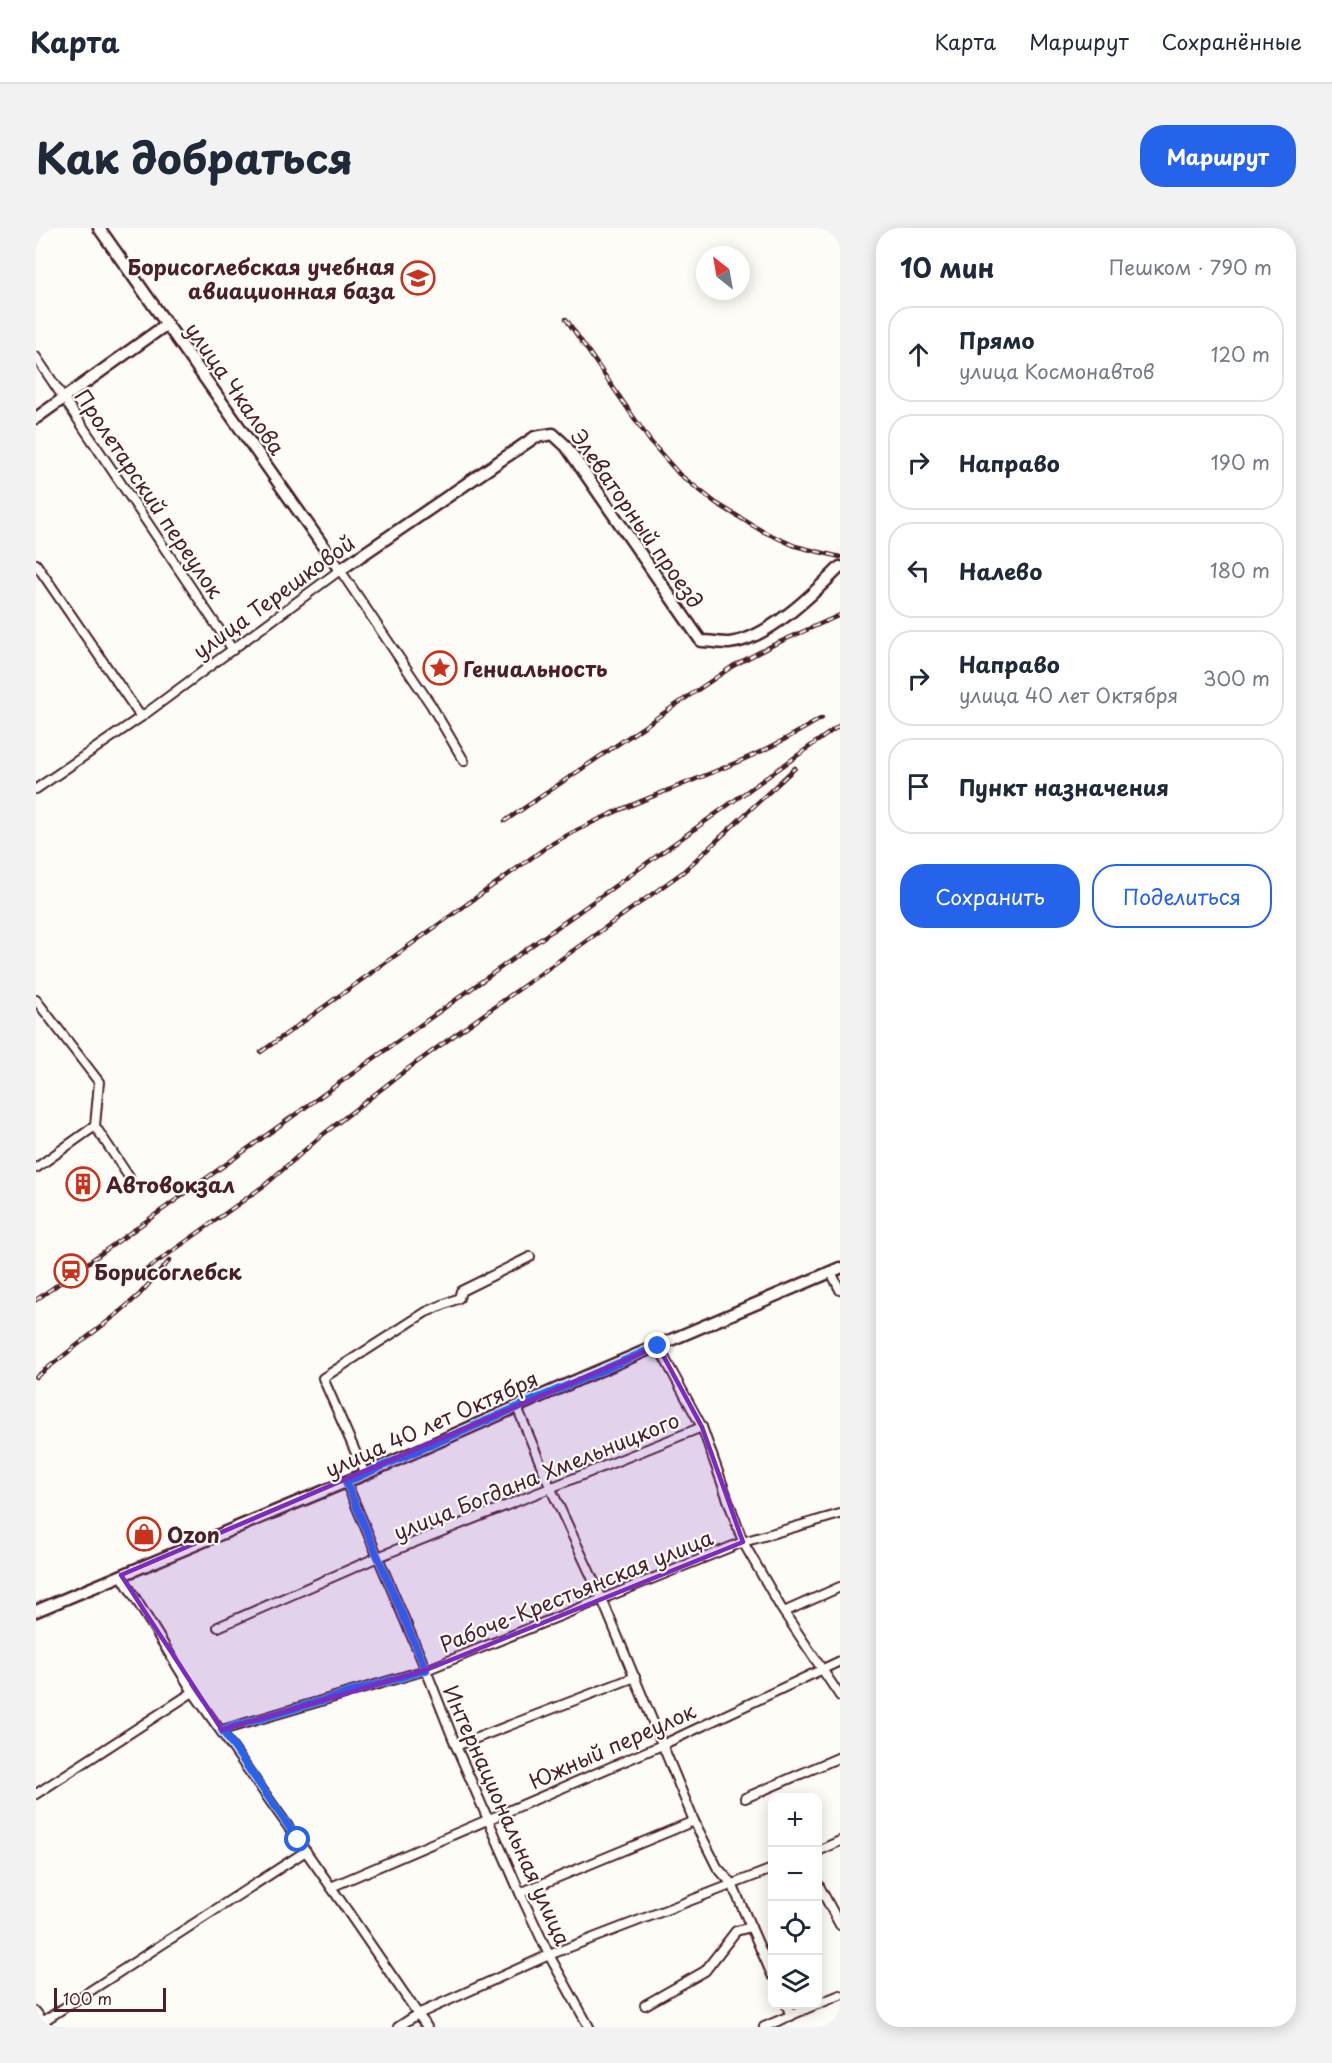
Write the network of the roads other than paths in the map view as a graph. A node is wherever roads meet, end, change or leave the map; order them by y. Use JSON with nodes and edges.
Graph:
{"nodes":[{"id":1,"x":99,"y":228,"type":"edge"},
{"id":2,"x":167,"y":324,"type":"junction"},
{"id":3,"x":36,"y":357,"type":"edge"},
{"id":4,"x":65,"y":398,"type":"junction"},
{"id":5,"x":36,"y":417,"type":"edge"},
{"id":6,"x":535,"y":437,"type":"joint"},
{"id":7,"x":36,"y":564,"type":"edge"},
{"id":8,"x":840,"y":567,"type":"edge"},
{"id":9,"x":340,"y":570,"type":"junction"},
{"id":10,"x":233,"y":650,"type":"junction"},
{"id":11,"x":141,"y":717,"type":"junction"},
{"id":12,"x":464,"y":761,"type":"dead end"},
{"id":13,"x":36,"y":789,"type":"edge"},
{"id":14,"x":36,"y":1000,"type":"edge"},
{"id":15,"x":94,"y":1126,"type":"junction"},
{"id":16,"x":36,"y":1168,"type":"edge"},
{"id":17,"x":129,"y":1177,"type":"dead end"},
{"id":18,"x":530,"y":1257,"type":"dead end"},
{"id":19,"x":836,"y":1270,"type":"edge"},
{"id":20,"x":840,"y":1290,"type":"edge"},
{"id":21,"x":658,"y":1346,"type":"junction"},
{"id":22,"x":517,"y":1407,"type":"junction"},
{"id":23,"x":702,"y":1427,"type":"junction"},
{"id":24,"x":364,"y":1474,"type":"junction"},
{"id":25,"x":346,"y":1482,"type":"junction"},
{"id":26,"x":551,"y":1489,"type":"junction"},
{"id":27,"x":840,"y":1515,"type":"edge"},
{"id":28,"x":743,"y":1542,"type":"junction"},
{"id":29,"x":378,"y":1557,"type":"junction"},
{"id":30,"x":121,"y":1575,"type":"junction"},
{"id":31,"x":840,"y":1587,"type":"edge"},
{"id":32,"x":602,"y":1599,"type":"junction"},
{"id":33,"x":36,"y":1611,"type":"edge"},
{"id":34,"x":784,"y":1612,"type":"junction"},
{"id":35,"x":218,"y":1627,"type":"dead end"},
{"id":36,"x":840,"y":1661,"type":"edge"},
{"id":37,"x":822,"y":1669,"type":"junction"},
{"id":38,"x":426,"y":1670,"type":"junction"},
{"id":39,"x":635,"y":1677,"type":"junction"},
{"id":40,"x":193,"y":1692,"type":"junction"},
{"id":41,"x":840,"y":1696,"type":"edge"},
{"id":42,"x":222,"y":1730,"type":"junction"},
{"id":43,"x":662,"y":1745,"type":"junction"},
{"id":44,"x":456,"y":1746,"type":"junction"},
{"id":45,"x":840,"y":1757,"type":"edge"},
{"id":46,"x":36,"y":1794,"type":"edge"},
{"id":47,"x":745,"y":1798,"type":"dead end"},
{"id":48,"x":487,"y":1819,"type":"junction"},
{"id":49,"x":694,"y":1821,"type":"junction"},
{"id":50,"x":840,"y":1841,"type":"edge"},
{"id":51,"x":822,"y":1849,"type":"edge"},
{"id":52,"x":306,"y":1851,"type":"junction"},
{"id":53,"x":768,"y":1870,"type":"edge"},
{"id":54,"x":732,"y":1884,"type":"junction"},
{"id":55,"x":331,"y":1887,"type":"junction"},
{"id":56,"x":822,"y":1891,"type":"edge"},
{"id":57,"x":520,"y":1893,"type":"junction"},
{"id":58,"x":840,"y":1925,"type":"edge"},
{"id":59,"x":751,"y":1927,"type":"junction"},
{"id":60,"x":549,"y":1955,"type":"junction"},
{"id":61,"x":768,"y":1966,"type":"edge"},
{"id":62,"x":840,"y":1995,"type":"edge"},
{"id":63,"x":822,"y":2002,"type":"edge"},
{"id":64,"x":645,"y":2005,"type":"dead end"},
{"id":65,"x":788,"y":2009,"type":"edge"},
{"id":66,"x":806,"y":2009,"type":"edge"},
{"id":67,"x":36,"y":2012,"type":"edge"},
{"id":68,"x":418,"y":2014,"type":"junction"},
{"id":69,"x":791,"y":2016,"type":"junction"},
{"id":70,"x":42,"y":2025,"type":"edge"},
{"id":71,"x":398,"y":2027,"type":"edge"},
{"id":72,"x":427,"y":2027,"type":"edge"},
{"id":73,"x":589,"y":2027,"type":"edge"},
{"id":74,"x":764,"y":2027,"type":"edge"}],
"edges":[{"from":1,"to":2,"type":"street","name":"улица Чкалова"},
{"from":2,"to":4,"type":"street"},
{"from":2,"to":9,"type":"street","name":"улица Чкалова"},
{"from":3,"to":4,"type":"street","name":"Пролетарский переулок"},
{"from":4,"to":5,"type":"street"},
{"from":4,"to":10,"type":"street","name":"Пролетарский переулок"},
{"from":6,"to":8,"type":"street","name":"Элеваторный проезд"},
{"from":6,"to":9,"type":"street","name":"улица Терешковой"},
{"from":7,"to":11,"type":"street"},
{"from":9,"to":10,"type":"street","name":"улица Терешковой"},
{"from":9,"to":12,"type":"street"},
{"from":10,"to":11,"type":"street","name":"улица Терешковой"},
{"from":11,"to":13,"type":"street","name":"улица Терешковой"},
{"from":14,"to":15,"type":"street"},
{"from":15,"to":16,"type":"street"},
{"from":15,"to":17,"type":"street"},
{"from":18,"to":24,"type":"street"},
{"from":19,"to":20,"type":"street"},
{"from":19,"to":21,"type":"street","name":"улица 40 лет Октября"},
{"from":21,"to":22,"type":"street","name":"улица 40 лет Октября"},
{"from":21,"to":23,"type":"street"},
{"from":22,"to":24,"type":"street","name":"улица 40 лет Октября"},
{"from":22,"to":26,"type":"street"},
{"from":23,"to":26,"type":"street","name":"улица Богдана Хмельницкого"},
{"from":23,"to":28,"type":"street"},
{"from":24,"to":25,"type":"street","name":"улица 40 лет Октября"},
{"from":25,"to":29,"type":"street","name":"Интернациональная улица"},
{"from":25,"to":30,"type":"street","name":"улица 40 лет Октября"},
{"from":26,"to":29,"type":"street","name":"улица Богдана Хмельницкого"},
{"from":26,"to":32,"type":"street"},
{"from":27,"to":28,"type":"street","name":"Рабоче-Крестьянская улица"},
{"from":28,"to":32,"type":"street","name":"Рабоче-Крестьянская улица"},
{"from":28,"to":34,"type":"street"},
{"from":29,"to":35,"type":"street","name":"улица Богдана Хмельницкого"},
{"from":29,"to":38,"type":"street","name":"Интернациональная улица"},
{"from":30,"to":33,"type":"street","name":"улица 40 лет Октября"},
{"from":30,"to":40,"type":"street"},
{"from":31,"to":34,"type":"street"},
{"from":32,"to":38,"type":"street","name":"Рабоче-Крестьянская улица"},
{"from":32,"to":39,"type":"street"},
{"from":34,"to":37,"type":"street"},
{"from":36,"to":37,"type":"street","name":"Южный переулок"},
{"from":37,"to":41,"type":"street"},
{"from":37,"to":43,"type":"street","name":"Южный переулок"},
{"from":38,"to":42,"type":"street","name":"Рабоче-Крестьянская улица"},
{"from":38,"to":44,"type":"street","name":"Интернациональная улица"},
{"from":39,"to":43,"type":"street"},
{"from":39,"to":44,"type":"street"},
{"from":40,"to":42,"type":"street"},
{"from":40,"to":46,"type":"street"},
{"from":42,"to":52,"type":"street"},
{"from":43,"to":48,"type":"street","name":"Южный переулок"},
{"from":43,"to":49,"type":"street"},
{"from":44,"to":48,"type":"street","name":"Интернациональная улица"},
{"from":45,"to":47,"type":"street"},
{"from":48,"to":55,"type":"street","name":"Южный переулок"},
{"from":48,"to":57,"type":"street","name":"Интернациональная улица"},
{"from":49,"to":54,"type":"street"},
{"from":49,"to":57,"type":"street"},
{"from":50,"to":51,"type":"street"},
{"from":52,"to":55,"type":"street"},
{"from":52,"to":70,"type":"street"},
{"from":53,"to":54,"type":"street"},
{"from":54,"to":59,"type":"street"},
{"from":54,"to":60,"type":"street"},
{"from":55,"to":68,"type":"street"},
{"from":56,"to":58,"type":"street"},
{"from":57,"to":60,"type":"street","name":"Интернациональная улица"},
{"from":59,"to":61,"type":"street"},
{"from":59,"to":64,"type":"street"},
{"from":60,"to":68,"type":"street"},
{"from":60,"to":73,"type":"street","name":"Интернациональная улица"},
{"from":62,"to":63,"type":"street"},
{"from":65,"to":69,"type":"street"},
{"from":66,"to":69,"type":"street"},
{"from":67,"to":70,"type":"street"},
{"from":68,"to":71,"type":"street"},
{"from":68,"to":72,"type":"street"},
{"from":69,"to":74,"type":"street"}]}
